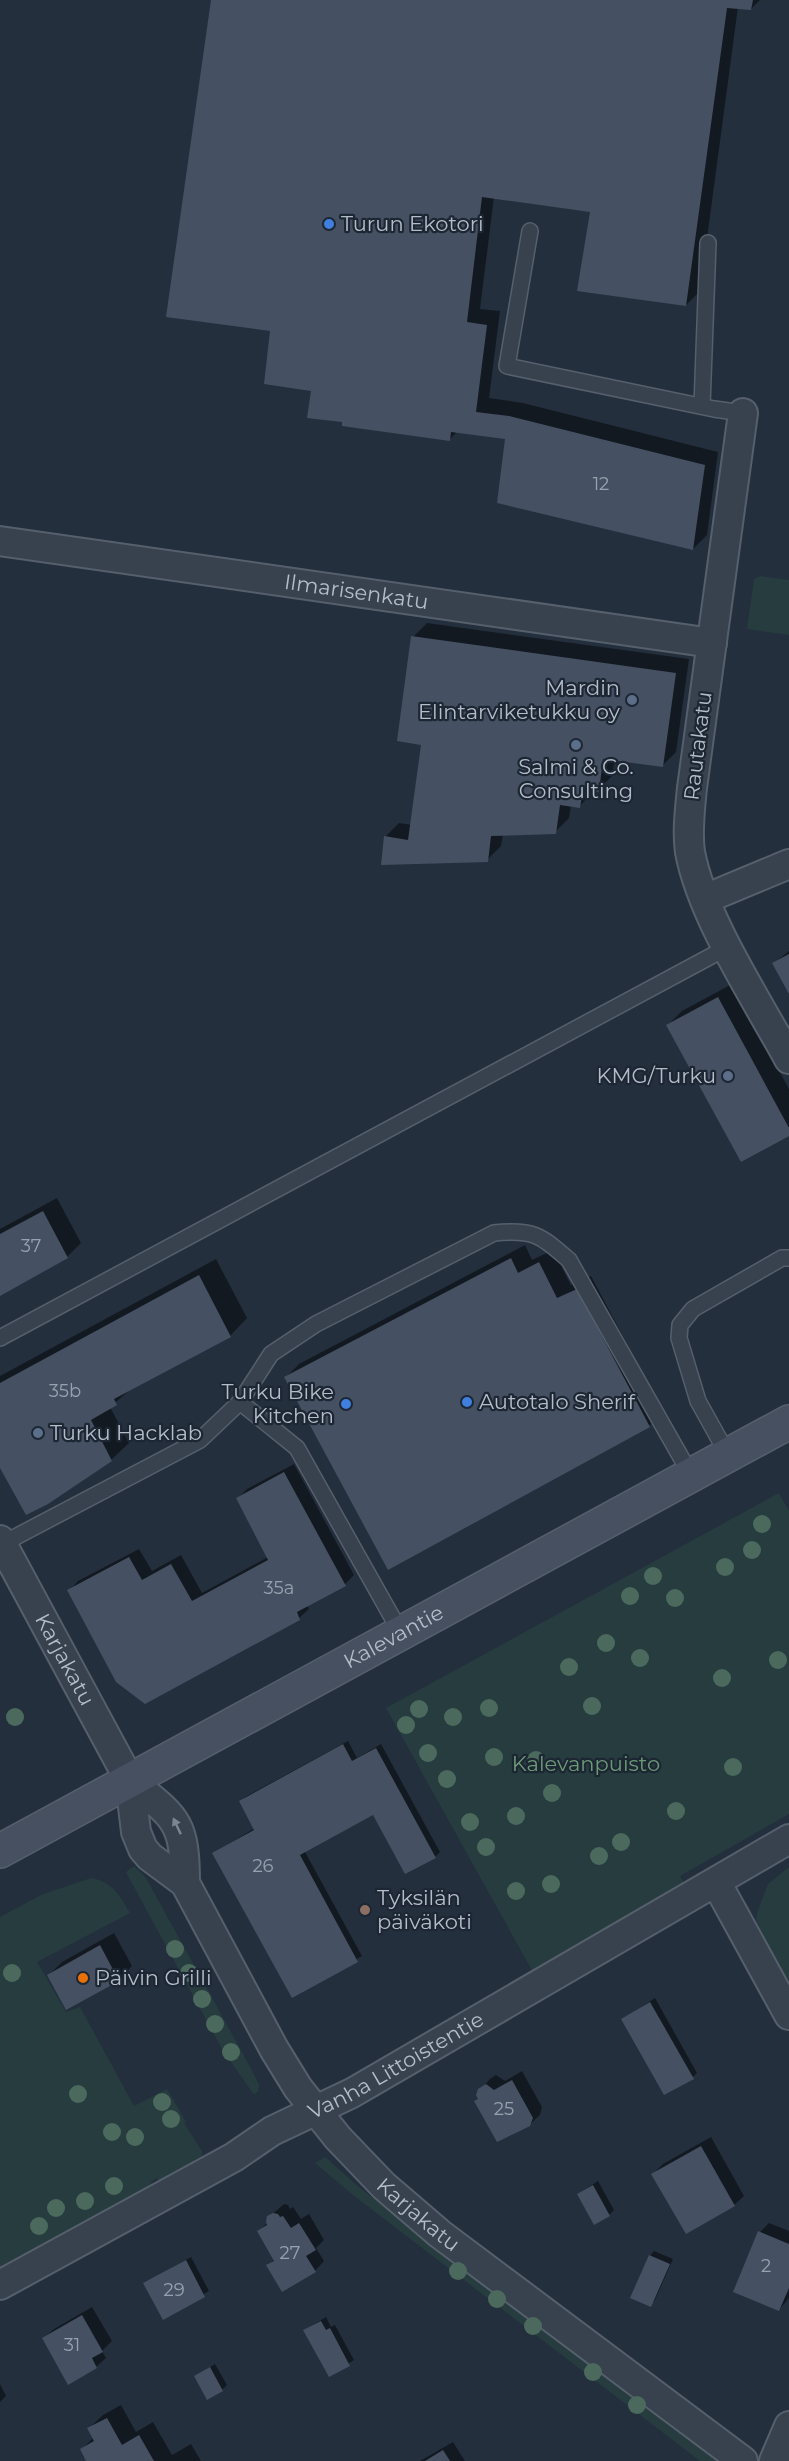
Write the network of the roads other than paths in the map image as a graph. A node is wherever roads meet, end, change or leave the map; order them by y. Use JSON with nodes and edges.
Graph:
{"nodes":[{"id":1,"x":530,"y":231,"type":"dead end"},
{"id":2,"x":708,"y":243,"type":"dead end"},
{"id":3,"x":702,"y":406,"type":"junction"},
{"id":4,"x":743,"y":412,"type":"joint"},
{"id":5,"x":0,"y":541,"type":"edge"},
{"id":6,"x":712,"y":643,"type":"junction"},
{"id":7,"x":789,"y":864,"type":"edge"},
{"id":8,"x":705,"y":899,"type":"junction"},
{"id":9,"x":728,"y":947,"type":"junction"},
{"id":10,"x":789,"y":1059,"type":"edge"},
{"id":11,"x":789,"y":1258,"type":"edge"},
{"id":12,"x":0,"y":1338,"type":"edge"},
{"id":13,"x":240,"y":1402,"type":"junction"},
{"id":14,"x":789,"y":1422,"type":"edge"},
{"id":15,"x":728,"y":1455,"type":"junction"},
{"id":16,"x":691,"y":1475,"type":"junction"},
{"id":17,"x":1,"y":1542,"type":"edge"},
{"id":18,"x":401,"y":1633,"type":"junction"},
{"id":19,"x":130,"y":1780,"type":"junction"},
{"id":20,"x":789,"y":1839,"type":"edge"},
{"id":21,"x":0,"y":1851,"type":"edge"},
{"id":22,"x":716,"y":1882,"type":"junction"},
{"id":23,"x":185,"y":1883,"type":"junction"},
{"id":24,"x":789,"y":2015,"type":"edge"},
{"id":25,"x":315,"y":2110,"type":"junction"},
{"id":26,"x":0,"y":2285,"type":"edge"},
{"id":27,"x":789,"y":2426,"type":"edge"},
{"id":28,"x":743,"y":2461,"type":"edge"},
{"id":29,"x":774,"y":2461,"type":"edge"}],
"edges":[{"from":1,"to":3,"type":"lane"},
{"from":2,"to":3,"type":"lane"},
{"from":3,"to":4,"type":"lane"},
{"from":4,"to":6,"type":"street","name":"Rautakatu"},
{"from":5,"to":6,"type":"street","name":"Ilmarisenkatu"},
{"from":6,"to":8,"type":"street","name":"Rautakatu"},
{"from":7,"to":8,"type":"street"},
{"from":8,"to":9,"type":"street","name":"Rautakatu"},
{"from":9,"to":10,"type":"street","name":"Rautakatu"},
{"from":9,"to":12,"type":"lane"},
{"from":11,"to":15,"type":"lane"},
{"from":13,"to":16,"type":"lane"},
{"from":13,"to":17,"type":"lane"},
{"from":13,"to":18,"type":"lane"},
{"from":14,"to":15,"type":"main road","name":"Kalevantie"},
{"from":15,"to":16,"type":"main road","name":"Kalevantie"},
{"from":16,"to":18,"type":"main road","name":"Kalevantie"},
{"from":17,"to":19,"type":"street","name":"Karjakatu"},
{"from":18,"to":19,"type":"main road","name":"Kalevantie"},
{"from":19,"to":21,"type":"main road","name":"Kalevantie"},
{"from":23,"to":19,"type":"street","name":"Karjakatu","one_way":true},
{"from":19,"to":23,"type":"street","name":"Karjakatu"},
{"from":20,"to":22,"type":"street","name":"Vanha Littoistentie"},
{"from":22,"to":24,"type":"street"},
{"from":22,"to":25,"type":"street","name":"Vanha Littoistentie"},
{"from":23,"to":25,"type":"street","name":"Karjakatu"},
{"from":25,"to":26,"type":"street","name":"Vanha Littoistentie"},
{"from":25,"to":28,"type":"street","name":"Karjakatu"},
{"from":27,"to":29,"type":"street"}]}
